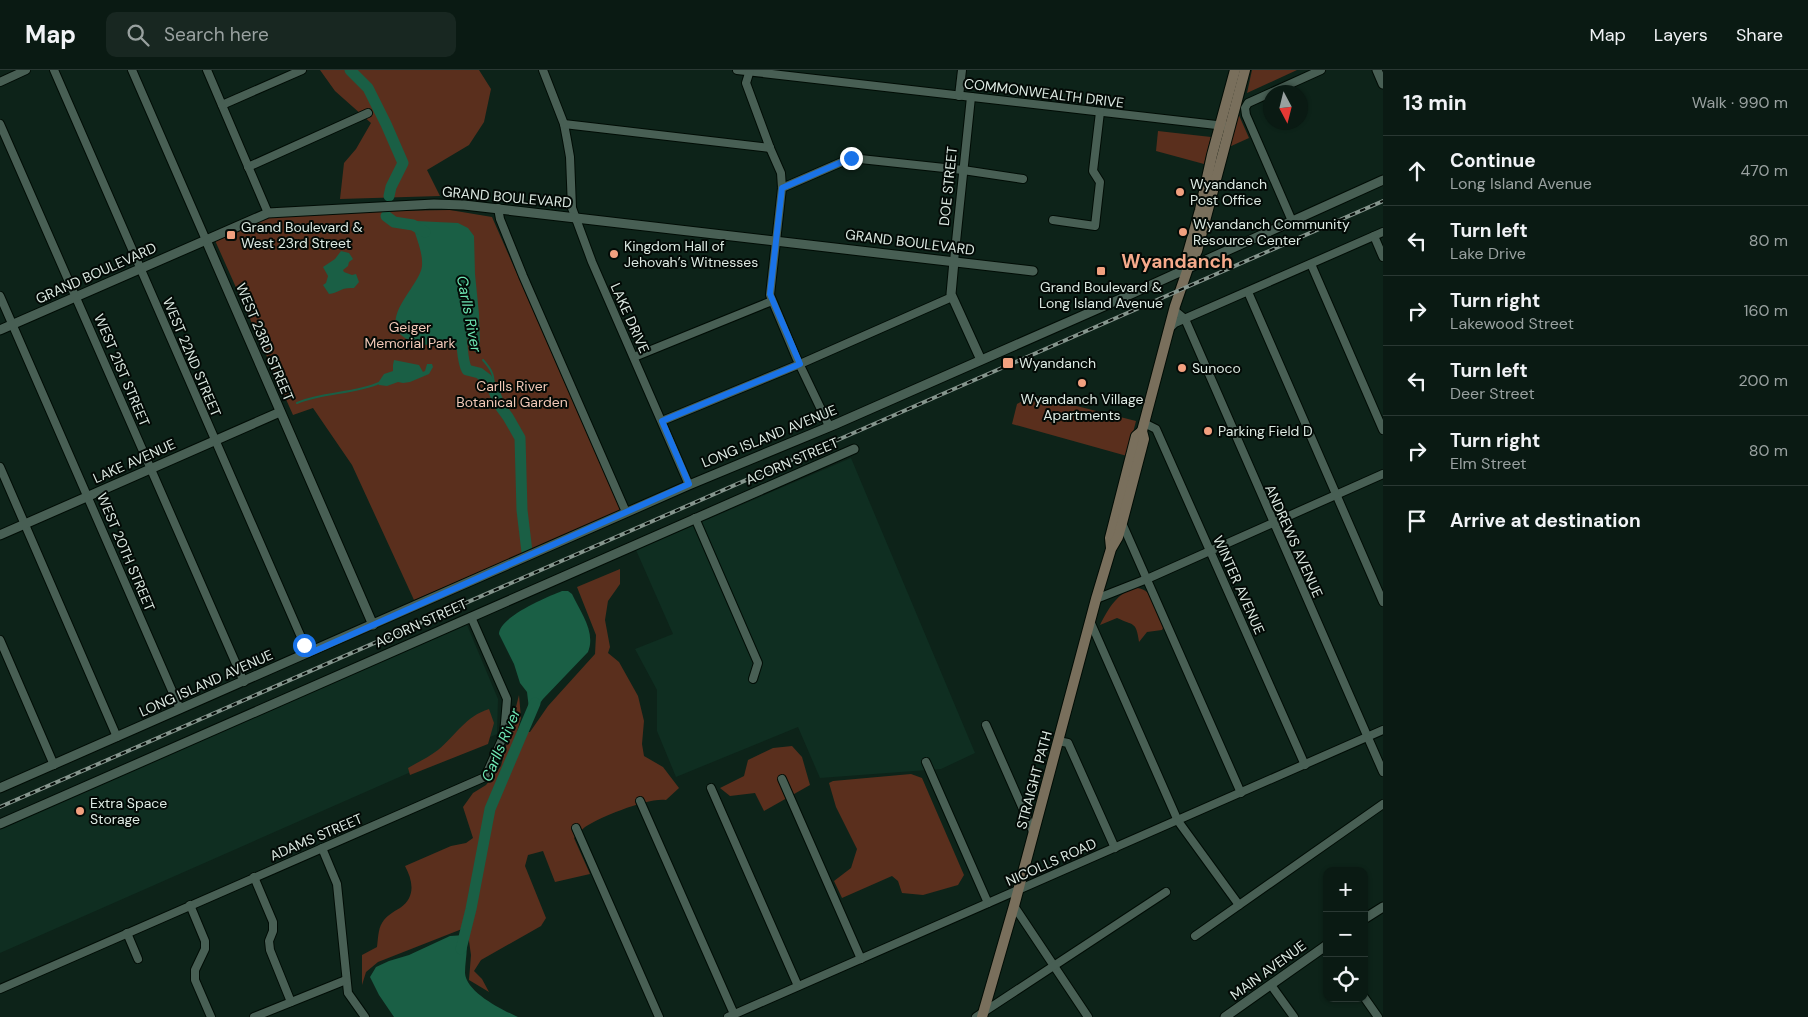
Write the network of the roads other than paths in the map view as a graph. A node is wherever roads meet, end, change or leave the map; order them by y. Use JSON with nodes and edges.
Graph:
{"nodes":[{"id":1,"x":26,"y":70,"type":"edge"},
{"id":2,"x":54,"y":70,"type":"edge"},
{"id":3,"x":132,"y":70,"type":"edge"},
{"id":4,"x":206,"y":70,"type":"edge"},
{"id":5,"x":302,"y":70,"type":"edge"},
{"id":6,"x":543,"y":70,"type":"edge"},
{"id":7,"x":737,"y":70,"type":"edge"},
{"id":8,"x":962,"y":70,"type":"edge"},
{"id":9,"x":1235,"y":70,"type":"edge"},
{"id":10,"x":1245,"y":70,"type":"edge"},
{"id":11,"x":1321,"y":70,"type":"edge"},
{"id":12,"x":1377,"y":70,"type":"edge"},
{"id":13,"x":750,"y":71,"type":"edge"},
{"id":14,"x":0,"y":82,"type":"edge"},
{"id":15,"x":1383,"y":84,"type":"edge"},
{"id":16,"x":959,"y":96,"type":"junction"},
{"id":17,"x":971,"y":97,"type":"junction"},
{"id":18,"x":222,"y":105,"type":"junction"},
{"id":19,"x":1100,"y":112,"type":"junction"},
{"id":20,"x":368,"y":113,"type":"dead end"},
{"id":21,"x":0,"y":124,"type":"edge"},
{"id":22,"x":564,"y":124,"type":"junction"},
{"id":23,"x":1225,"y":126,"type":"junction"},
{"id":24,"x":770,"y":148,"type":"junction"},
{"id":25,"x":248,"y":167,"type":"junction"},
{"id":26,"x":963,"y":170,"type":"junction"},
{"id":27,"x":1023,"y":179,"type":"dead end"},
{"id":28,"x":1383,"y":180,"type":"edge"},
{"id":29,"x":782,"y":188,"type":"junction"},
{"id":30,"x":498,"y":208,"type":"junction"},
{"id":31,"x":268,"y":213,"type":"junction"},
{"id":32,"x":576,"y":217,"type":"junction"},
{"id":33,"x":1054,"y":220,"type":"dead end"},
{"id":34,"x":1292,"y":221,"type":"junction"},
{"id":35,"x":1383,"y":232,"type":"edge"},
{"id":36,"x":1374,"y":236,"type":"junction"},
{"id":37,"x":206,"y":240,"type":"junction"},
{"id":38,"x":776,"y":241,"type":"junction"},
{"id":39,"x":1383,"y":257,"type":"edge"},
{"id":40,"x":954,"y":261,"type":"junction"},
{"id":41,"x":1311,"y":264,"type":"junction"},
{"id":42,"x":140,"y":268,"type":"junction"},
{"id":43,"x":1188,"y":268,"type":"junction"},
{"id":44,"x":1033,"y":271,"type":"dead end"},
{"id":45,"x":1248,"y":292,"type":"junction"},
{"id":46,"x":0,"y":296,"type":"edge"},
{"id":47,"x":76,"y":296,"type":"junction"},
{"id":48,"x":952,"y":297,"type":"junction"},
{"id":49,"x":772,"y":301,"type":"junction"},
{"id":50,"x":1174,"y":310,"type":"junction"},
{"id":51,"x":1185,"y":319,"type":"junction"},
{"id":52,"x":12,"y":324,"type":"junction"},
{"id":53,"x":0,"y":330,"type":"edge"},
{"id":54,"x":1169,"y":330,"type":"junction"},
{"id":55,"x":634,"y":357,"type":"junction"},
{"id":56,"x":981,"y":360,"type":"junction"},
{"id":57,"x":800,"y":364,"type":"junction"},
{"id":58,"x":280,"y":412,"type":"junction"},
{"id":59,"x":662,"y":421,"type":"junction"},
{"id":60,"x":829,"y":426,"type":"junction"},
{"id":61,"x":1143,"y":427,"type":"junction"},
{"id":62,"x":1383,"y":430,"type":"edge"},
{"id":63,"x":215,"y":441,"type":"junction"},
{"id":64,"x":854,"y":449,"type":"dead end"},
{"id":65,"x":0,"y":467,"type":"edge"},
{"id":66,"x":150,"y":469,"type":"junction"},
{"id":67,"x":1383,"y":474,"type":"edge"},
{"id":68,"x":689,"y":484,"type":"junction"},
{"id":69,"x":1336,"y":495,"type":"junction"},
{"id":70,"x":88,"y":496,"type":"junction"},
{"id":71,"x":626,"y":512,"type":"junction"},
{"id":72,"x":695,"y":518,"type":"junction"},
{"id":73,"x":1122,"y":523,"type":"junction"},
{"id":74,"x":1273,"y":523,"type":"junction"},
{"id":75,"x":25,"y":524,"type":"junction"},
{"id":76,"x":0,"y":535,"type":"edge"},
{"id":77,"x":1111,"y":549,"type":"junction"},
{"id":78,"x":1210,"y":550,"type":"junction"},
{"id":79,"x":1147,"y":579,"type":"junction"},
{"id":80,"x":1096,"y":599,"type":"junction"},
{"id":81,"x":1383,"y":602,"type":"edge"},
{"id":82,"x":471,"y":616,"type":"junction"},
{"id":83,"x":1090,"y":621,"type":"junction"},
{"id":84,"x":373,"y":625,"type":"junction"},
{"id":85,"x":0,"y":640,"type":"edge"},
{"id":86,"x":308,"y":654,"type":"junction"},
{"id":87,"x":753,"y":679,"type":"dead end"},
{"id":88,"x":244,"y":682,"type":"junction"},
{"id":89,"x":180,"y":709,"type":"junction"},
{"id":90,"x":986,"y":725,"type":"dead end"},
{"id":91,"x":1383,"y":730,"type":"edge"},
{"id":92,"x":117,"y":737,"type":"junction"},
{"id":93,"x":1367,"y":737,"type":"junction"},
{"id":94,"x":1058,"y":741,"type":"junction"},
{"id":95,"x":926,"y":762,"type":"dead end"},
{"id":96,"x":54,"y":765,"type":"junction"},
{"id":97,"x":1305,"y":765,"type":"junction"},
{"id":98,"x":1383,"y":772,"type":"edge"},
{"id":99,"x":782,"y":779,"type":"dead end"},
{"id":100,"x":0,"y":788,"type":"edge"},
{"id":101,"x":711,"y":788,"type":"dead end"},
{"id":102,"x":1241,"y":793,"type":"junction"},
{"id":103,"x":640,"y":801,"type":"dead end"},
{"id":104,"x":1383,"y":804,"type":"edge"},
{"id":105,"x":1178,"y":821,"type":"junction"},
{"id":106,"x":0,"y":824,"type":"edge"},
{"id":107,"x":576,"y":828,"type":"dead end"},
{"id":108,"x":1034,"y":834,"type":"junction"},
{"id":109,"x":322,"y":848,"type":"junction"},
{"id":110,"x":1115,"y":848,"type":"junction"},
{"id":111,"x":254,"y":877,"type":"junction"},
{"id":112,"x":1018,"y":890,"type":"junction"},
{"id":113,"x":1166,"y":892,"type":"dead end"},
{"id":114,"x":988,"y":903,"type":"junction"},
{"id":115,"x":1239,"y":905,"type":"junction"},
{"id":116,"x":190,"y":906,"type":"junction"},
{"id":117,"x":1014,"y":906,"type":"junction"},
{"id":118,"x":1383,"y":907,"type":"edge"},
{"id":119,"x":1368,"y":916,"type":"edge"},
{"id":120,"x":127,"y":933,"type":"junction"},
{"id":121,"x":1195,"y":936,"type":"dead end"},
{"id":122,"x":1323,"y":947,"type":"edge"},
{"id":123,"x":138,"y":959,"type":"dead end"},
{"id":124,"x":861,"y":959,"type":"junction"},
{"id":125,"x":1054,"y":964,"type":"junction"},
{"id":126,"x":346,"y":980,"type":"junction"},
{"id":127,"x":1271,"y":985,"type":"junction"},
{"id":128,"x":798,"y":986,"type":"junction"},
{"id":129,"x":0,"y":989,"type":"edge"},
{"id":130,"x":291,"y":1002,"type":"junction"},
{"id":131,"x":1368,"y":1002,"type":"edge"},
{"id":132,"x":980,"y":1015,"type":"edge"},
{"id":133,"x":258,"y":1016,"type":"edge"},
{"id":134,"x":731,"y":1016,"type":"edge"},
{"id":135,"x":210,"y":1017,"type":"edge"},
{"id":136,"x":365,"y":1017,"type":"edge"},
{"id":137,"x":659,"y":1017,"type":"edge"},
{"id":138,"x":1088,"y":1017,"type":"edge"},
{"id":139,"x":1225,"y":1017,"type":"edge"},
{"id":140,"x":1294,"y":1017,"type":"edge"},
{"id":141,"x":1378,"y":1017,"type":"edge"}],
"edges":[{"from":1,"to":14,"type":"street"},
{"from":2,"to":42,"type":"street","name":"WEST 22ND STREET"},
{"from":3,"to":37,"type":"street","name":"WEST 23RD STREET"},
{"from":4,"to":18,"type":"street"},
{"from":5,"to":18,"type":"street"},
{"from":6,"to":22,"type":"street","name":"LAKE DRIVE"},
{"from":7,"to":13,"type":"street","name":"COMMONWEALTH DRIVE"},
{"from":8,"to":16,"type":"street"},
{"from":9,"to":23,"type":"main road","name":"STRAIGHT PATH"},
{"from":10,"to":23,"type":"main road","name":"STRAIGHT PATH"},
{"from":11,"to":34,"type":"street"},
{"from":12,"to":15,"type":"street"},
{"from":13,"to":16,"type":"street","name":"COMMONWEALTH DRIVE"},
{"from":13,"to":24,"type":"street"},
{"from":16,"to":17,"type":"street","name":"COMMONWEALTH DRIVE"},
{"from":17,"to":19,"type":"street","name":"COMMONWEALTH DRIVE"},
{"from":17,"to":26,"type":"street","name":"DOE STREET"},
{"from":18,"to":25,"type":"street"},
{"from":19,"to":23,"type":"street","name":"COMMONWEALTH DRIVE"},
{"from":19,"to":33,"type":"street"},
{"from":20,"to":25,"type":"street"},
{"from":21,"to":47,"type":"street","name":"WEST 21ST STREET"},
{"from":22,"to":24,"type":"street"},
{"from":22,"to":32,"type":"street","name":"LAKE DRIVE"},
{"from":23,"to":43,"type":"main road","name":"STRAIGHT PATH"},
{"from":24,"to":29,"type":"street"},
{"from":25,"to":31,"type":"street"},
{"from":26,"to":27,"type":"street"},
{"from":26,"to":29,"type":"street"},
{"from":26,"to":40,"type":"street","name":"DOE STREET"},
{"from":28,"to":34,"type":"street","name":"LONG ISLAND AVENUE"},
{"from":29,"to":38,"type":"street"},
{"from":30,"to":31,"type":"street","name":"GRAND BOULEVARD"},
{"from":30,"to":32,"type":"street","name":"GRAND BOULEVARD"},
{"from":30,"to":71,"type":"street"},
{"from":31,"to":37,"type":"street","name":"GRAND BOULEVARD"},
{"from":32,"to":38,"type":"street","name":"GRAND BOULEVARD"},
{"from":32,"to":55,"type":"street","name":"LAKE DRIVE"},
{"from":34,"to":43,"type":"street","name":"LONG ISLAND AVENUE"},
{"from":35,"to":36,"type":"street"},
{"from":36,"to":39,"type":"street"},
{"from":36,"to":41,"type":"street"},
{"from":37,"to":42,"type":"street","name":"GRAND BOULEVARD"},
{"from":37,"to":58,"type":"street","name":"WEST 23RD STREET"},
{"from":38,"to":40,"type":"street","name":"GRAND BOULEVARD"},
{"from":38,"to":49,"type":"street"},
{"from":40,"to":44,"type":"street","name":"GRAND BOULEVARD"},
{"from":40,"to":48,"type":"street","name":"DOE STREET"},
{"from":41,"to":45,"type":"street"},
{"from":41,"to":62,"type":"street"},
{"from":42,"to":47,"type":"street","name":"GRAND BOULEVARD"},
{"from":42,"to":63,"type":"street","name":"WEST 22ND STREET"},
{"from":43,"to":50,"type":"main road","name":"STRAIGHT PATH"},
{"from":43,"to":56,"type":"street","name":"LONG ISLAND AVENUE"},
{"from":45,"to":51,"type":"street"},
{"from":45,"to":69,"type":"street"},
{"from":46,"to":52,"type":"street","name":"WEST 20TH STREET"},
{"from":47,"to":52,"type":"street","name":"GRAND BOULEVARD"},
{"from":47,"to":66,"type":"street","name":"WEST 21ST STREET"},
{"from":48,"to":56,"type":"street","name":"DOE STREET"},
{"from":48,"to":57,"type":"street"},
{"from":49,"to":55,"type":"street"},
{"from":49,"to":57,"type":"street"},
{"from":50,"to":51,"type":"street"},
{"from":50,"to":54,"type":"main road","name":"STRAIGHT PATH"},
{"from":51,"to":54,"type":"street"},
{"from":51,"to":74,"type":"street","name":"ANDREWS AVENUE"},
{"from":52,"to":53,"type":"street","name":"GRAND BOULEVARD"},
{"from":52,"to":70,"type":"street","name":"WEST 20TH STREET"},
{"from":54,"to":61,"type":"main road","name":"STRAIGHT PATH"},
{"from":55,"to":59,"type":"street","name":"LAKE DRIVE"},
{"from":56,"to":60,"type":"street","name":"LONG ISLAND AVENUE"},
{"from":57,"to":59,"type":"street"},
{"from":57,"to":60,"type":"street"},
{"from":58,"to":63,"type":"street","name":"LAKE AVENUE"},
{"from":58,"to":84,"type":"street","name":"WEST 23RD STREET"},
{"from":59,"to":68,"type":"street","name":"LAKE DRIVE"},
{"from":60,"to":68,"type":"street","name":"LONG ISLAND AVENUE"},
{"from":61,"to":73,"type":"main road","name":"STRAIGHT PATH"},
{"from":61,"to":77,"type":"main road","name":"STRAIGHT PATH"},
{"from":61,"to":78,"type":"street","name":"WINTER AVENUE"},
{"from":63,"to":66,"type":"street","name":"LAKE AVENUE"},
{"from":63,"to":86,"type":"street","name":"WEST 22ND STREET"},
{"from":64,"to":72,"type":"street","name":"ACORN STREET"},
{"from":65,"to":75,"type":"street"},
{"from":66,"to":70,"type":"street","name":"LAKE AVENUE"},
{"from":66,"to":88,"type":"street","name":"WEST 21ST STREET"},
{"from":67,"to":69,"type":"street"},
{"from":68,"to":71,"type":"street","name":"LONG ISLAND AVENUE"},
{"from":69,"to":74,"type":"street"},
{"from":69,"to":81,"type":"street"},
{"from":70,"to":75,"type":"street","name":"LAKE AVENUE"},
{"from":70,"to":89,"type":"street","name":"WEST 20TH STREET"},
{"from":71,"to":84,"type":"street","name":"LONG ISLAND AVENUE"},
{"from":72,"to":82,"type":"street","name":"ACORN STREET"},
{"from":72,"to":87,"type":"street"},
{"from":73,"to":77,"type":"main road","name":"STRAIGHT PATH"},
{"from":73,"to":79,"type":"street"},
{"from":74,"to":78,"type":"street"},
{"from":74,"to":93,"type":"street","name":"ANDREWS AVENUE"},
{"from":75,"to":76,"type":"street","name":"LAKE AVENUE"},
{"from":75,"to":92,"type":"street"},
{"from":77,"to":80,"type":"main road","name":"STRAIGHT PATH"},
{"from":78,"to":79,"type":"street"},
{"from":78,"to":97,"type":"street","name":"WINTER AVENUE"},
{"from":79,"to":80,"type":"street"},
{"from":79,"to":102,"type":"street"},
{"from":80,"to":83,"type":"main road","name":"STRAIGHT PATH"},
{"from":82,"to":106,"type":"street","name":"ACORN STREET"},
{"from":82,"to":109,"type":"street","name":"ADAMS STREET"},
{"from":83,"to":94,"type":"main road","name":"STRAIGHT PATH"},
{"from":83,"to":105,"type":"street"},
{"from":84,"to":86,"type":"street","name":"LONG ISLAND AVENUE"},
{"from":85,"to":96,"type":"street"},
{"from":86,"to":88,"type":"street","name":"LONG ISLAND AVENUE"},
{"from":88,"to":89,"type":"street","name":"LONG ISLAND AVENUE"},
{"from":89,"to":92,"type":"street","name":"LONG ISLAND AVENUE"},
{"from":90,"to":108,"type":"street"},
{"from":91,"to":93,"type":"street","name":"NICOLLS ROAD"},
{"from":92,"to":96,"type":"street","name":"LONG ISLAND AVENUE"},
{"from":93,"to":97,"type":"street","name":"NICOLLS ROAD"},
{"from":93,"to":98,"type":"street","name":"ANDREWS AVENUE"},
{"from":94,"to":108,"type":"main road","name":"STRAIGHT PATH"},
{"from":94,"to":110,"type":"street"},
{"from":95,"to":114,"type":"street"},
{"from":96,"to":100,"type":"street","name":"LONG ISLAND AVENUE"},
{"from":97,"to":102,"type":"street","name":"NICOLLS ROAD"},
{"from":99,"to":124,"type":"street"},
{"from":101,"to":128,"type":"street"},
{"from":102,"to":105,"type":"street","name":"NICOLLS ROAD"},
{"from":103,"to":134,"type":"street"},
{"from":104,"to":115,"type":"street"},
{"from":105,"to":110,"type":"street","name":"NICOLLS ROAD"},
{"from":105,"to":115,"type":"street"},
{"from":107,"to":137,"type":"street"},
{"from":108,"to":112,"type":"main road","name":"STRAIGHT PATH"},
{"from":109,"to":111,"type":"street","name":"ADAMS STREET"},
{"from":109,"to":126,"type":"street"},
{"from":110,"to":112,"type":"street","name":"NICOLLS ROAD"},
{"from":111,"to":116,"type":"street","name":"ADAMS STREET"},
{"from":111,"to":130,"type":"street"},
{"from":112,"to":114,"type":"street","name":"NICOLLS ROAD"},
{"from":112,"to":117,"type":"main road","name":"STRAIGHT PATH"},
{"from":113,"to":125,"type":"street"},
{"from":114,"to":124,"type":"street","name":"NICOLLS ROAD"},
{"from":115,"to":121,"type":"street"},
{"from":116,"to":120,"type":"street","name":"ADAMS STREET"},
{"from":116,"to":135,"type":"street"},
{"from":117,"to":125,"type":"street"},
{"from":117,"to":132,"type":"main road","name":"STRAIGHT PATH"},
{"from":118,"to":119,"type":"street"},
{"from":120,"to":123,"type":"street"},
{"from":120,"to":129,"type":"street","name":"ADAMS STREET"},
{"from":122,"to":127,"type":"street","name":"MAIN AVENUE"},
{"from":124,"to":128,"type":"street","name":"NICOLLS ROAD"},
{"from":125,"to":132,"type":"street"},
{"from":125,"to":138,"type":"street"},
{"from":126,"to":130,"type":"street"},
{"from":126,"to":136,"type":"street"},
{"from":127,"to":139,"type":"street","name":"MAIN AVENUE"},
{"from":127,"to":140,"type":"street"},
{"from":128,"to":134,"type":"street","name":"NICOLLS ROAD"},
{"from":130,"to":133,"type":"street"},
{"from":131,"to":141,"type":"street"}]}
